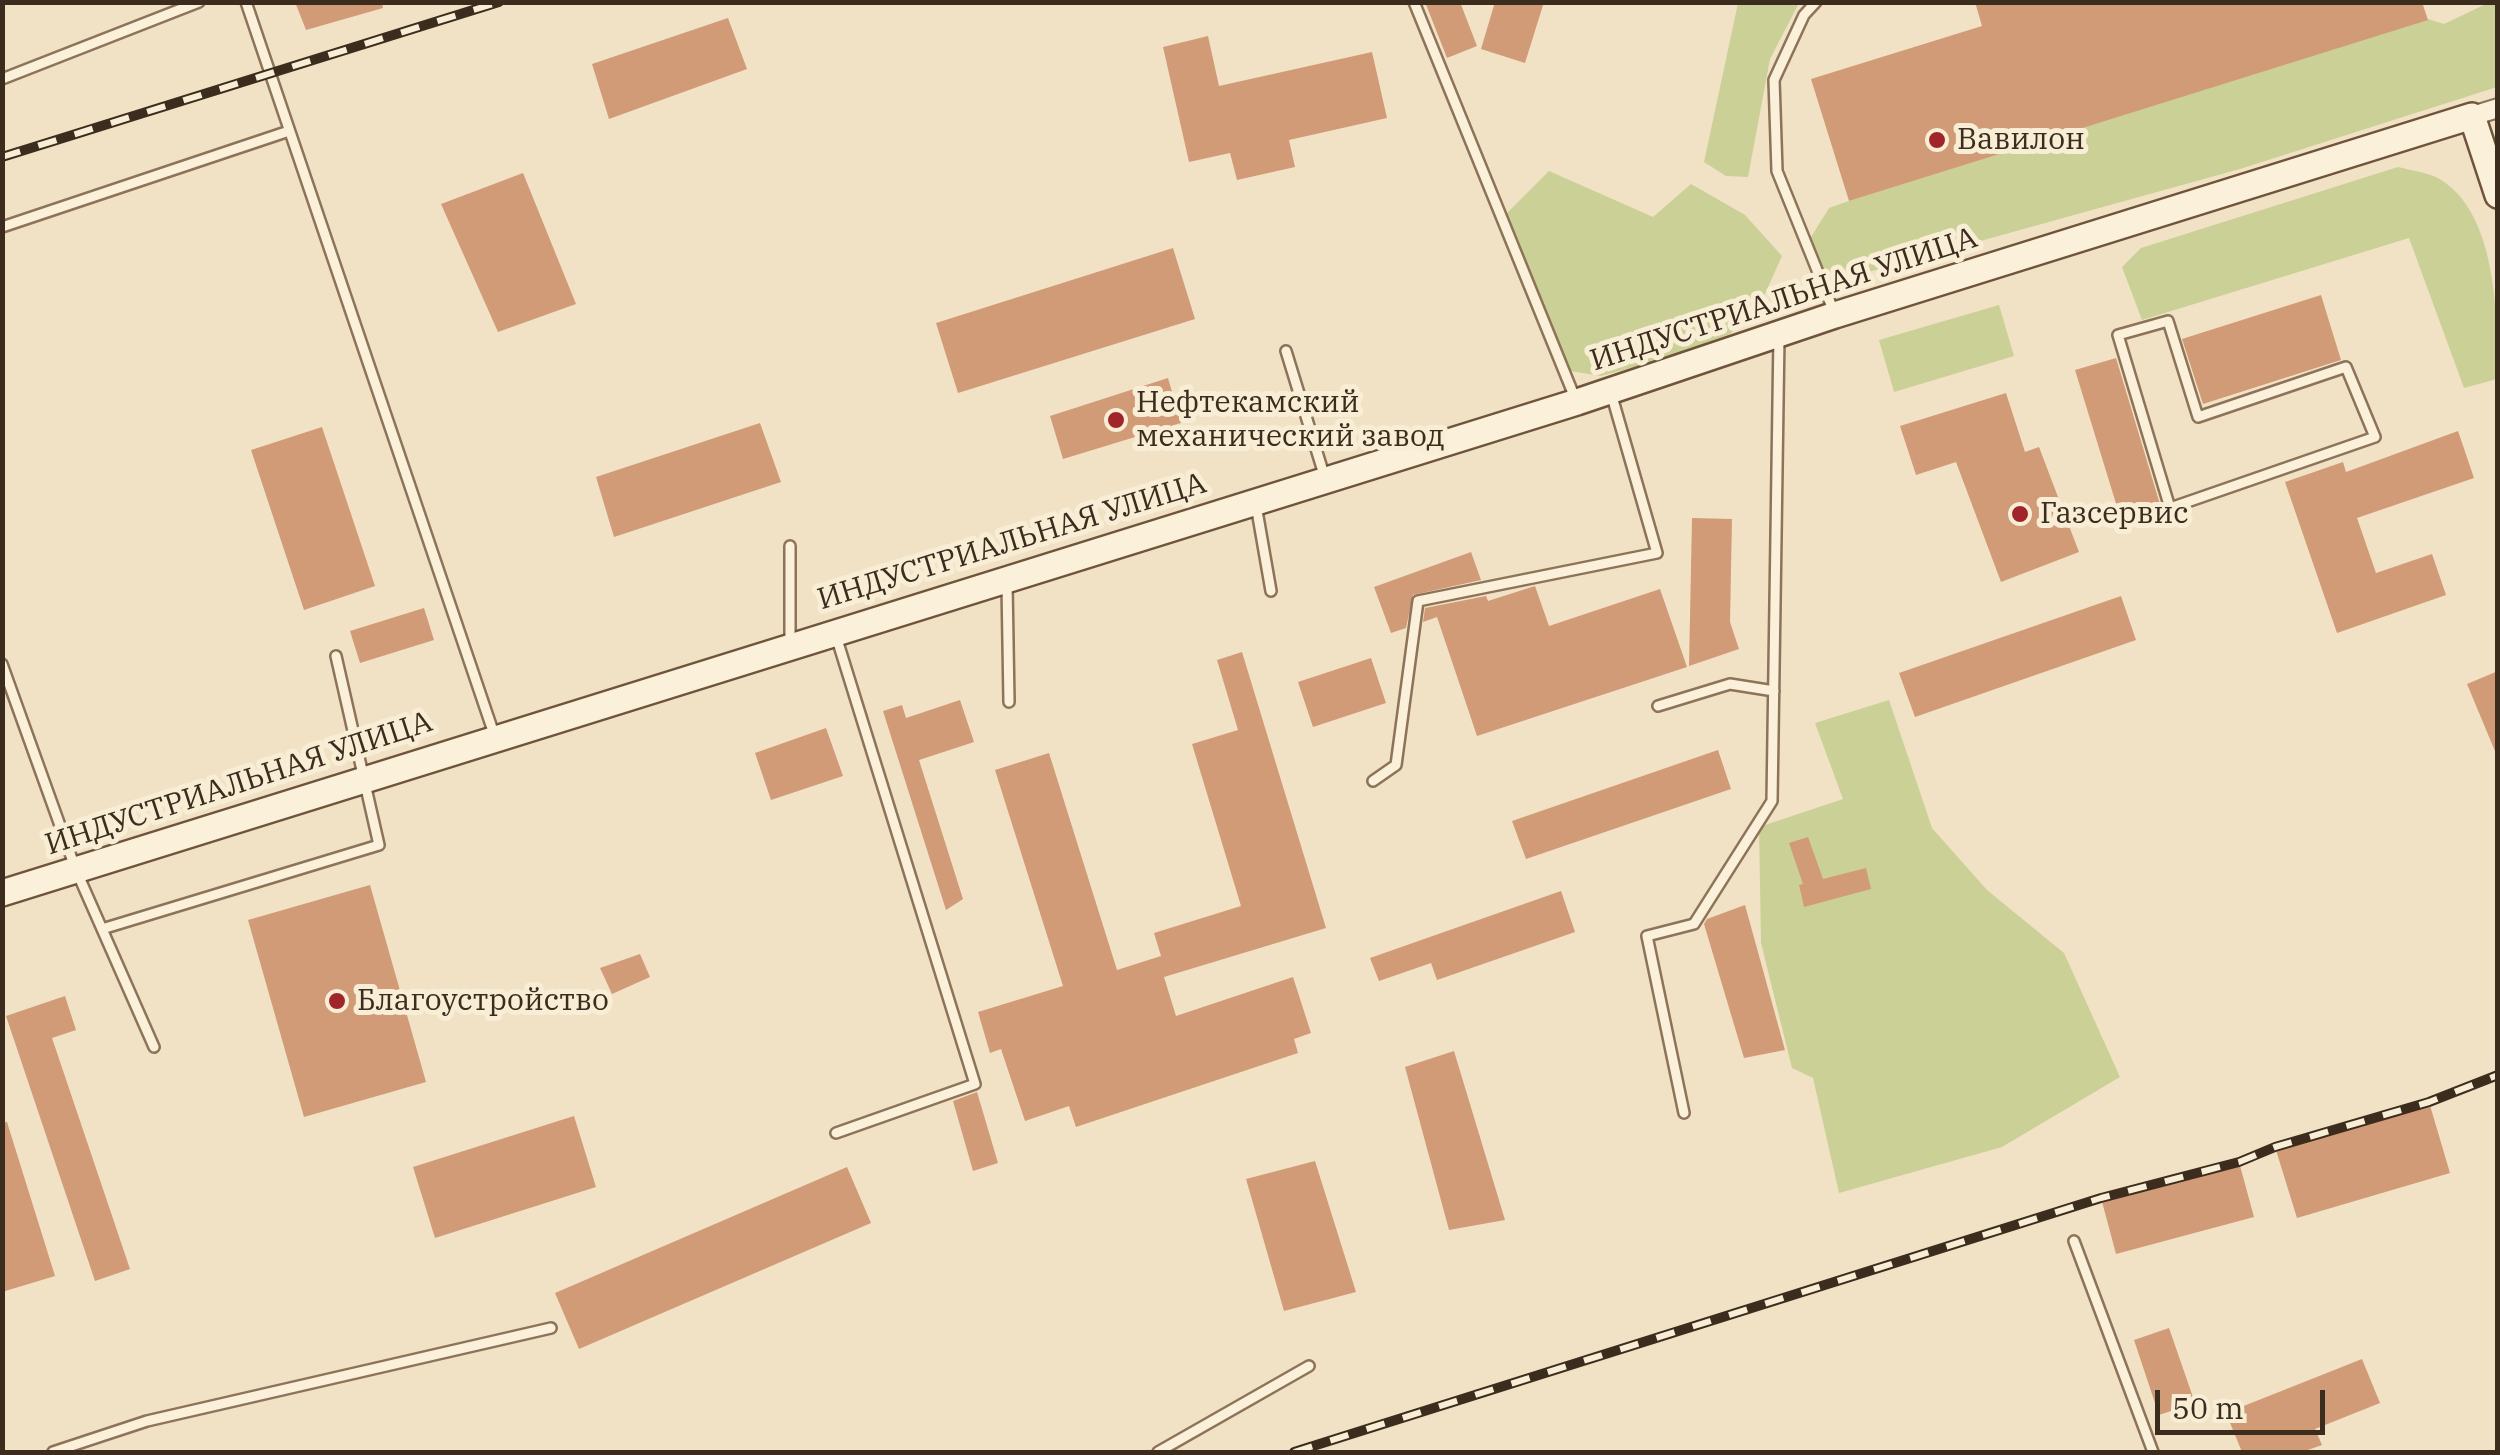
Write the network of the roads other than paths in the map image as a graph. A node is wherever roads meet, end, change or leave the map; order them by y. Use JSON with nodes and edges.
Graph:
{"nodes":[{"id":1,"x":199,"y":2,"type":"edge"},
{"id":2,"x":246,"y":2,"type":"edge"},
{"id":3,"x":1414,"y":2,"type":"edge"},
{"id":4,"x":1816,"y":2,"type":"edge"},
{"id":5,"x":2,"y":79,"type":"edge"},
{"id":6,"x":2498,"y":108,"type":"edge"},
{"id":7,"x":2472,"y":116,"type":"junction"},
{"id":8,"x":289,"y":131,"type":"junction"},
{"id":9,"x":2498,"y":195,"type":"edge"},
{"id":10,"x":2,"y":226,"type":"edge"},
{"id":11,"x":1835,"y":315,"type":"junction"},
{"id":12,"x":1779,"y":334,"type":"junction"},
{"id":13,"x":1286,"y":352,"type":"dead end"},
{"id":14,"x":2346,"y":367,"type":"joint"},
{"id":15,"x":1610,"y":391,"type":"junction"},
{"id":16,"x":1577,"y":402,"type":"junction"},
{"id":17,"x":1325,"y":480,"type":"junction"},
{"id":18,"x":1255,"y":501,"type":"junction"},
{"id":19,"x":790,"y":546,"type":"dead end"},
{"id":20,"x":1007,"y":578,"type":"junction"},
{"id":21,"x":1270,"y":592,"type":"dead end"},
{"id":22,"x":834,"y":632,"type":"junction"},
{"id":23,"x":790,"y":645,"type":"junction"},
{"id":24,"x":336,"y":656,"type":"dead end"},
{"id":25,"x":2,"y":664,"type":"edge"},
{"id":26,"x":1774,"y":692,"type":"junction"},
{"id":27,"x":1010,"y":702,"type":"dead end"},
{"id":28,"x":1658,"y":706,"type":"dead end"},
{"id":29,"x":495,"y":737,"type":"junction"},
{"id":30,"x":364,"y":778,"type":"junction"},
{"id":31,"x":1372,"y":781,"type":"dead end"},
{"id":32,"x":76,"y":870,"type":"junction"},
{"id":33,"x":2,"y":893,"type":"edge"},
{"id":34,"x":102,"y":929,"type":"junction"},
{"id":35,"x":154,"y":1047,"type":"dead end"},
{"id":36,"x":1684,"y":1113,"type":"dead end"},
{"id":37,"x":836,"y":1133,"type":"dead end"},
{"id":38,"x":2074,"y":1241,"type":"dead end"},
{"id":39,"x":551,"y":1328,"type":"dead end"},
{"id":40,"x":1308,"y":1366,"type":"dead end"},
{"id":41,"x":53,"y":1452,"type":"edge"},
{"id":42,"x":1158,"y":1452,"type":"edge"},
{"id":43,"x":2152,"y":1452,"type":"edge"}],
"edges":[{"from":1,"to":5,"type":"lane"},
{"from":2,"to":8,"type":"lane"},
{"from":3,"to":16,"type":"lane"},
{"from":4,"to":11,"type":"lane"},
{"from":6,"to":7,"type":"street","name":"ИНДУСТРИАЛЬНАЯ УЛИЦА"},
{"from":7,"to":9,"type":"main road"},
{"from":7,"to":11,"type":"main road","name":"ИНДУСТРИАЛЬНАЯ УЛИЦА"},
{"from":8,"to":10,"type":"lane"},
{"from":8,"to":29,"type":"lane"},
{"from":11,"to":12,"type":"main road","name":"ИНДУСТРИАЛЬНАЯ УЛИЦА"},
{"from":12,"to":15,"type":"main road","name":"ИНДУСТРИАЛЬНАЯ УЛИЦА"},
{"from":12,"to":26,"type":"lane"},
{"from":13,"to":17,"type":"lane"},
{"from":14,"to":14,"type":"lane"},
{"from":15,"to":16,"type":"main road","name":"ИНДУСТРИАЛЬНАЯ УЛИЦА"},
{"from":15,"to":31,"type":"lane"},
{"from":16,"to":17,"type":"main road","name":"ИНДУСТРИАЛЬНАЯ УЛИЦА"},
{"from":17,"to":18,"type":"main road","name":"ИНДУСТРИАЛЬНАЯ УЛИЦА"},
{"from":18,"to":20,"type":"main road","name":"ИНДУСТРИАЛЬНАЯ УЛИЦА"},
{"from":18,"to":21,"type":"lane"},
{"from":19,"to":23,"type":"lane"},
{"from":20,"to":22,"type":"main road","name":"ИНДУСТРИАЛЬНАЯ УЛИЦА"},
{"from":20,"to":27,"type":"lane"},
{"from":22,"to":23,"type":"main road","name":"ИНДУСТРИАЛЬНАЯ УЛИЦА"},
{"from":22,"to":37,"type":"lane"},
{"from":23,"to":29,"type":"main road","name":"ИНДУСТРИАЛЬНАЯ УЛИЦА"},
{"from":24,"to":30,"type":"lane"},
{"from":25,"to":32,"type":"lane"},
{"from":26,"to":28,"type":"lane"},
{"from":26,"to":36,"type":"lane"},
{"from":29,"to":30,"type":"main road","name":"ИНДУСТРИАЛЬНАЯ УЛИЦА"},
{"from":30,"to":32,"type":"main road","name":"ИНДУСТРИАЛЬНАЯ УЛИЦА"},
{"from":30,"to":34,"type":"lane"},
{"from":32,"to":33,"type":"main road","name":"ИНДУСТРИАЛЬНАЯ УЛИЦА"},
{"from":32,"to":34,"type":"lane"},
{"from":34,"to":35,"type":"lane"},
{"from":38,"to":43,"type":"lane"},
{"from":39,"to":41,"type":"lane"},
{"from":40,"to":42,"type":"lane"}]}
